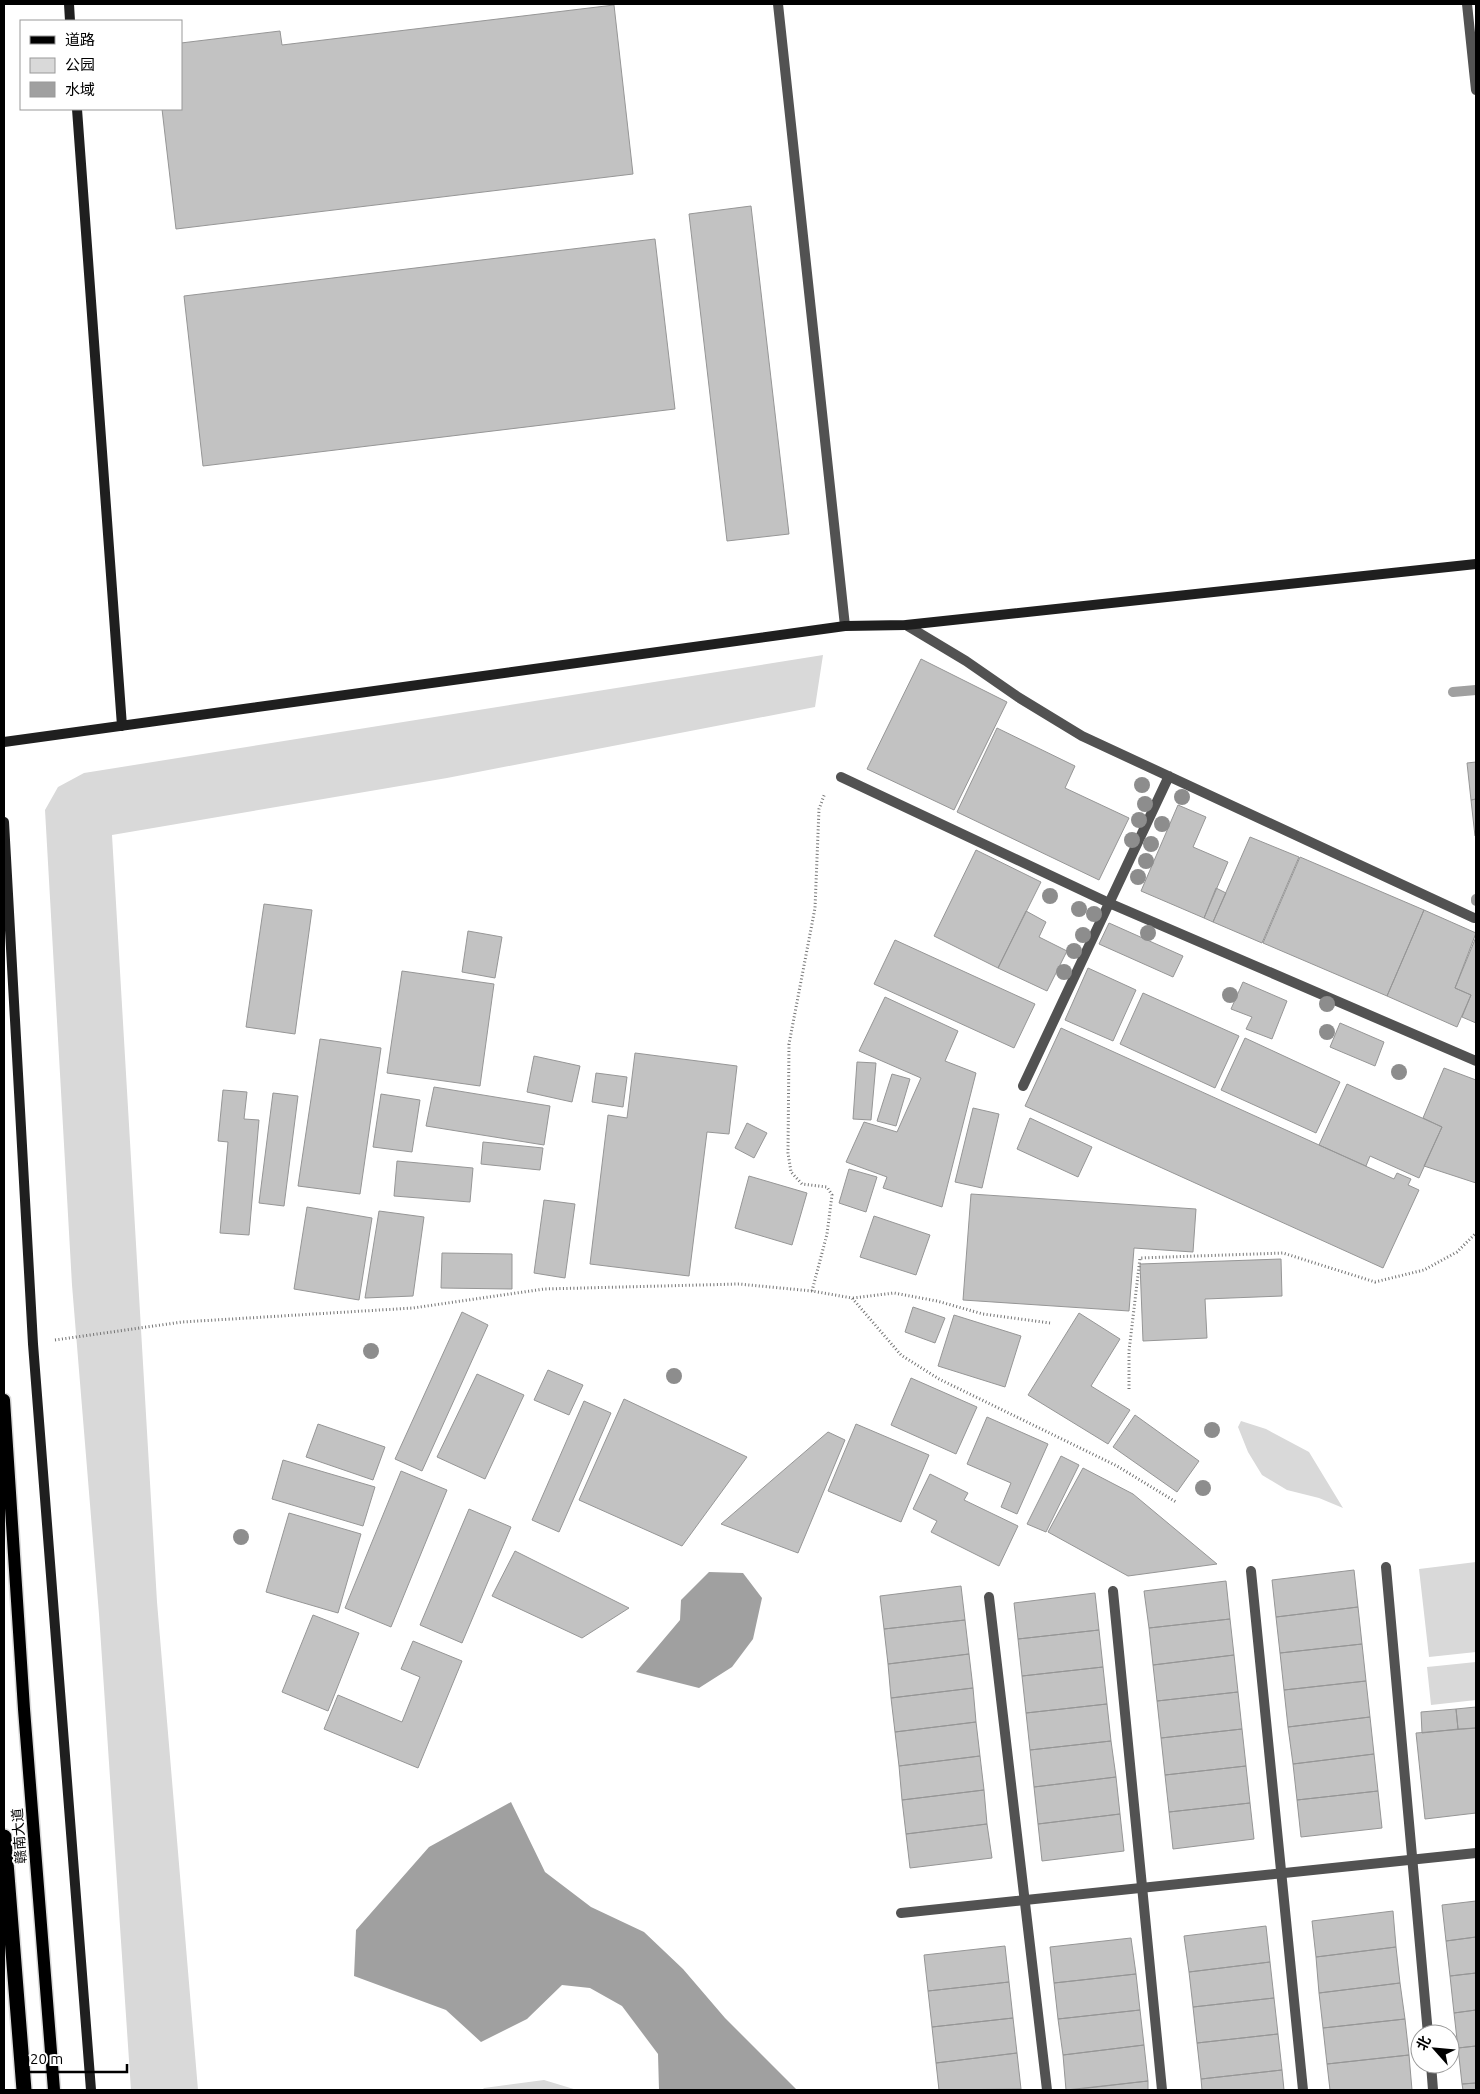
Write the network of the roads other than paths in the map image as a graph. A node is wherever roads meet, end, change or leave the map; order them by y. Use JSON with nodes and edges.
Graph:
{"nodes":[{"id":1,"x":69,"y":4,"type":"edge"},
{"id":2,"x":778,"y":4,"type":"edge"},
{"id":3,"x":1466,"y":4,"type":"edge"},
{"id":4,"x":70,"y":20,"type":"edge"},
{"id":5,"x":1476,"y":90,"type":"edge"},
{"id":6,"x":76,"y":110,"type":"edge"},
{"id":7,"x":1476,"y":564,"type":"edge"},
{"id":8,"x":906,"y":625,"type":"junction"},
{"id":9,"x":845,"y":626,"type":"junction"},
{"id":10,"x":122,"y":726,"type":"junction"},
{"id":11,"x":4,"y":742,"type":"edge"},
{"id":12,"x":841,"y":776,"type":"road end"},
{"id":13,"x":1169,"y":776,"type":"junction"},
{"id":14,"x":4,"y":822,"type":"edge"},
{"id":15,"x":1109,"y":903,"type":"junction"},
{"id":16,"x":1474,"y":918,"type":"dead end"},
{"id":17,"x":1476,"y":1060,"type":"edge"},
{"id":18,"x":1023,"y":1086,"type":"dead end"},
{"id":19,"x":4,"y":1400,"type":"edge"},
{"id":20,"x":1386,"y":1567,"type":"dead end"},
{"id":21,"x":1251,"y":1571,"type":"dead end"},
{"id":22,"x":1114,"y":1591,"type":"dead end"},
{"id":23,"x":989,"y":1597,"type":"dead end"},
{"id":24,"x":4,"y":1837,"type":"edge"},
{"id":25,"x":1476,"y":1853,"type":"edge"},
{"id":26,"x":1413,"y":1859,"type":"junction"},
{"id":27,"x":1281,"y":1873,"type":"junction"},
{"id":28,"x":1143,"y":1888,"type":"junction"},
{"id":29,"x":1024,"y":1900,"type":"junction"},
{"id":30,"x":901,"y":1913,"type":"dead end"},
{"id":31,"x":1427,"y":2024,"type":"edge"},
{"id":32,"x":1432,"y":2074,"type":"edge"},
{"id":33,"x":24,"y":2090,"type":"edge"},
{"id":34,"x":54,"y":2090,"type":"edge"},
{"id":35,"x":91,"y":2090,"type":"edge"},
{"id":36,"x":1047,"y":2090,"type":"edge"},
{"id":37,"x":1162,"y":2090,"type":"edge"},
{"id":38,"x":1303,"y":2090,"type":"edge"},
{"id":39,"x":1433,"y":2090,"type":"edge"}],
"edges":[{"from":1,"to":4,"type":"street"},
{"from":2,"to":9,"type":"street"},
{"from":3,"to":5,"type":"street"},
{"from":6,"to":10,"type":"street"},
{"from":7,"to":8,"type":"street"},
{"from":8,"to":9,"type":"street"},
{"from":8,"to":13,"type":"street"},
{"from":9,"to":10,"type":"street"},
{"from":10,"to":11,"type":"street"},
{"from":12,"to":15,"type":"street"},
{"from":13,"to":15,"type":"street"},
{"from":13,"to":16,"type":"street"},
{"from":14,"to":35,"type":"street"},
{"from":15,"to":17,"type":"street"},
{"from":15,"to":18,"type":"street"},
{"from":19,"to":34,"type":"main road","name":"赣南大道"},
{"from":20,"to":26,"type":"street"},
{"from":21,"to":27,"type":"street"},
{"from":22,"to":28,"type":"street"},
{"from":23,"to":29,"type":"street"},
{"from":24,"to":33,"type":"highway"},
{"from":25,"to":26,"type":"street"},
{"from":26,"to":27,"type":"street"},
{"from":26,"to":31,"type":"street"},
{"from":27,"to":28,"type":"street"},
{"from":27,"to":38,"type":"street"},
{"from":28,"to":29,"type":"street"},
{"from":28,"to":37,"type":"street"},
{"from":29,"to":30,"type":"street"},
{"from":29,"to":36,"type":"street"},
{"from":32,"to":39,"type":"street"}]}
